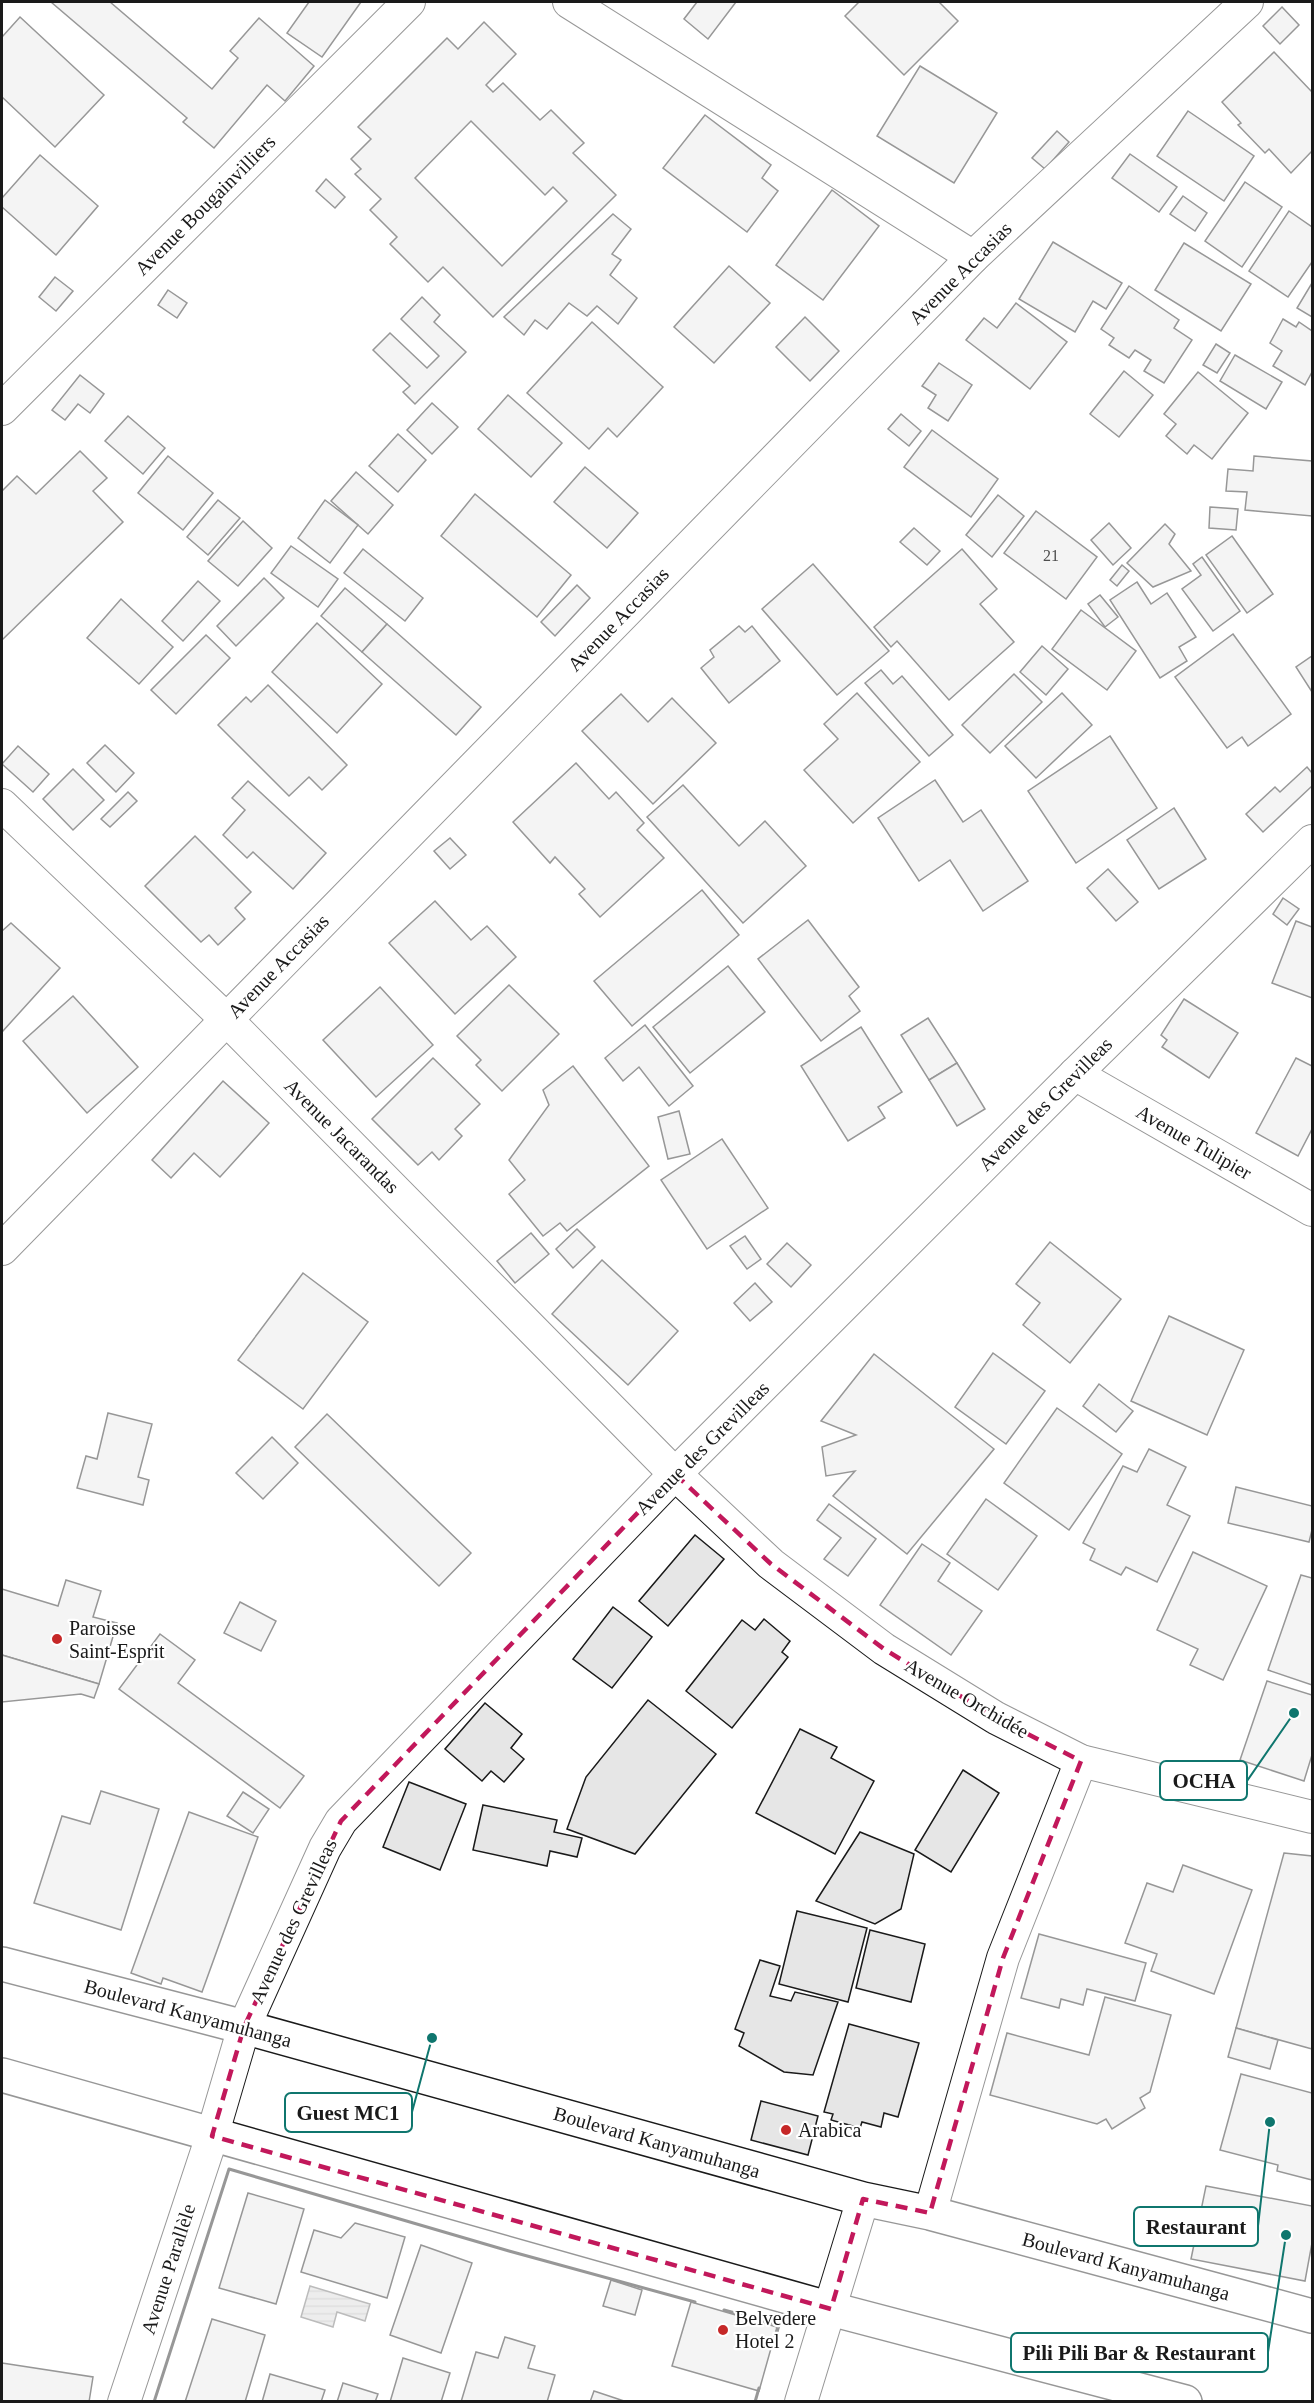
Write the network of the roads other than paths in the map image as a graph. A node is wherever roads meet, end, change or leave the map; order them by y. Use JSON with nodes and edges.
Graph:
{"nodes":[{"id":1,"x":409,"y":2,"type":"edge"},
{"id":2,"x":568,"y":2,"type":"edge"},
{"id":3,"x":1247,"y":2,"type":"edge"},
{"id":4,"x":973,"y":257,"type":"junction"},
{"id":5,"x":2,"y":409,"type":"edge"},
{"id":6,"x":2,"y":805,"type":"edge"},
{"id":7,"x":1312,"y":841,"type":"edge"},
{"id":8,"x":226,"y":1019,"type":"junction"},
{"id":9,"x":1075,"y":1074,"type":"junction"},
{"id":10,"x":1312,"y":1210,"type":"edge"},
{"id":11,"x":2,"y":1249,"type":"edge"},
{"id":12,"x":675,"y":1474,"type":"junction"},
{"id":13,"x":1081,"y":1761,"type":"junction"},
{"id":14,"x":1312,"y":1817,"type":"edge"},
{"id":15,"x":2,"y":1964,"type":"edge"},
{"id":16,"x":244,"y":2027,"type":"junction"},
{"id":17,"x":2,"y":2075,"type":"edge"},
{"id":18,"x":212,"y":2136,"type":"junction"},
{"id":19,"x":863,"y":2199,"type":"junction"},
{"id":20,"x":930,"y":2213,"type":"junction"},
{"id":21,"x":831,"y":2309,"type":"junction"},
{"id":22,"x":1312,"y":2316,"type":"edge"},
{"id":23,"x":124,"y":2402,"type":"edge"},
{"id":24,"x":801,"y":2402,"type":"edge"},
{"id":25,"x":1185,"y":2402,"type":"edge"}],
"edges":[{"from":1,"to":5,"type":"street","name":"Avenue Bougainvilliers"},
{"from":2,"to":4,"type":"street"},
{"from":3,"to":4,"type":"street","name":"Avenue Accasias"},
{"from":4,"to":8,"type":"street","name":"Avenue Accasias"},
{"from":6,"to":8,"type":"street","name":"Avenue Jacarandas"},
{"from":7,"to":9,"type":"street","name":"Avenue des Grevilleas"},
{"from":8,"to":11,"type":"street","name":"Avenue Accasias"},
{"from":8,"to":12,"type":"street","name":"Avenue Jacarandas"},
{"from":9,"to":10,"type":"street","name":"Avenue Tulipier"},
{"from":9,"to":12,"type":"street","name":"Avenue des Grevilleas"},
{"from":12,"to":13,"type":"street","name":"Avenue Orchidée"},
{"from":12,"to":16,"type":"street","name":"Avenue des Grevilleas"},
{"from":13,"to":14,"type":"street","name":"Avenue Orchidée"},
{"from":13,"to":20,"type":"street"},
{"from":15,"to":16,"type":"main road","name":"Boulevard Kanyamuhanga"},
{"from":16,"to":18,"type":"street","name":"Avenue des Grevilleas"},
{"from":16,"to":19,"type":"main road","name":"Boulevard Kanyamuhanga"},
{"from":17,"to":18,"type":"main road"},
{"from":18,"to":21,"type":"main road"},
{"from":18,"to":23,"type":"street","name":"Avenue Parallèle"},
{"from":19,"to":20,"type":"main road","name":"Boulevard Kanyamuhanga"},
{"from":19,"to":21,"type":"street"},
{"from":20,"to":22,"type":"main road","name":"Boulevard Kanyamuhanga"},
{"from":21,"to":24,"type":"street"},
{"from":21,"to":25,"type":"main road"}]}
